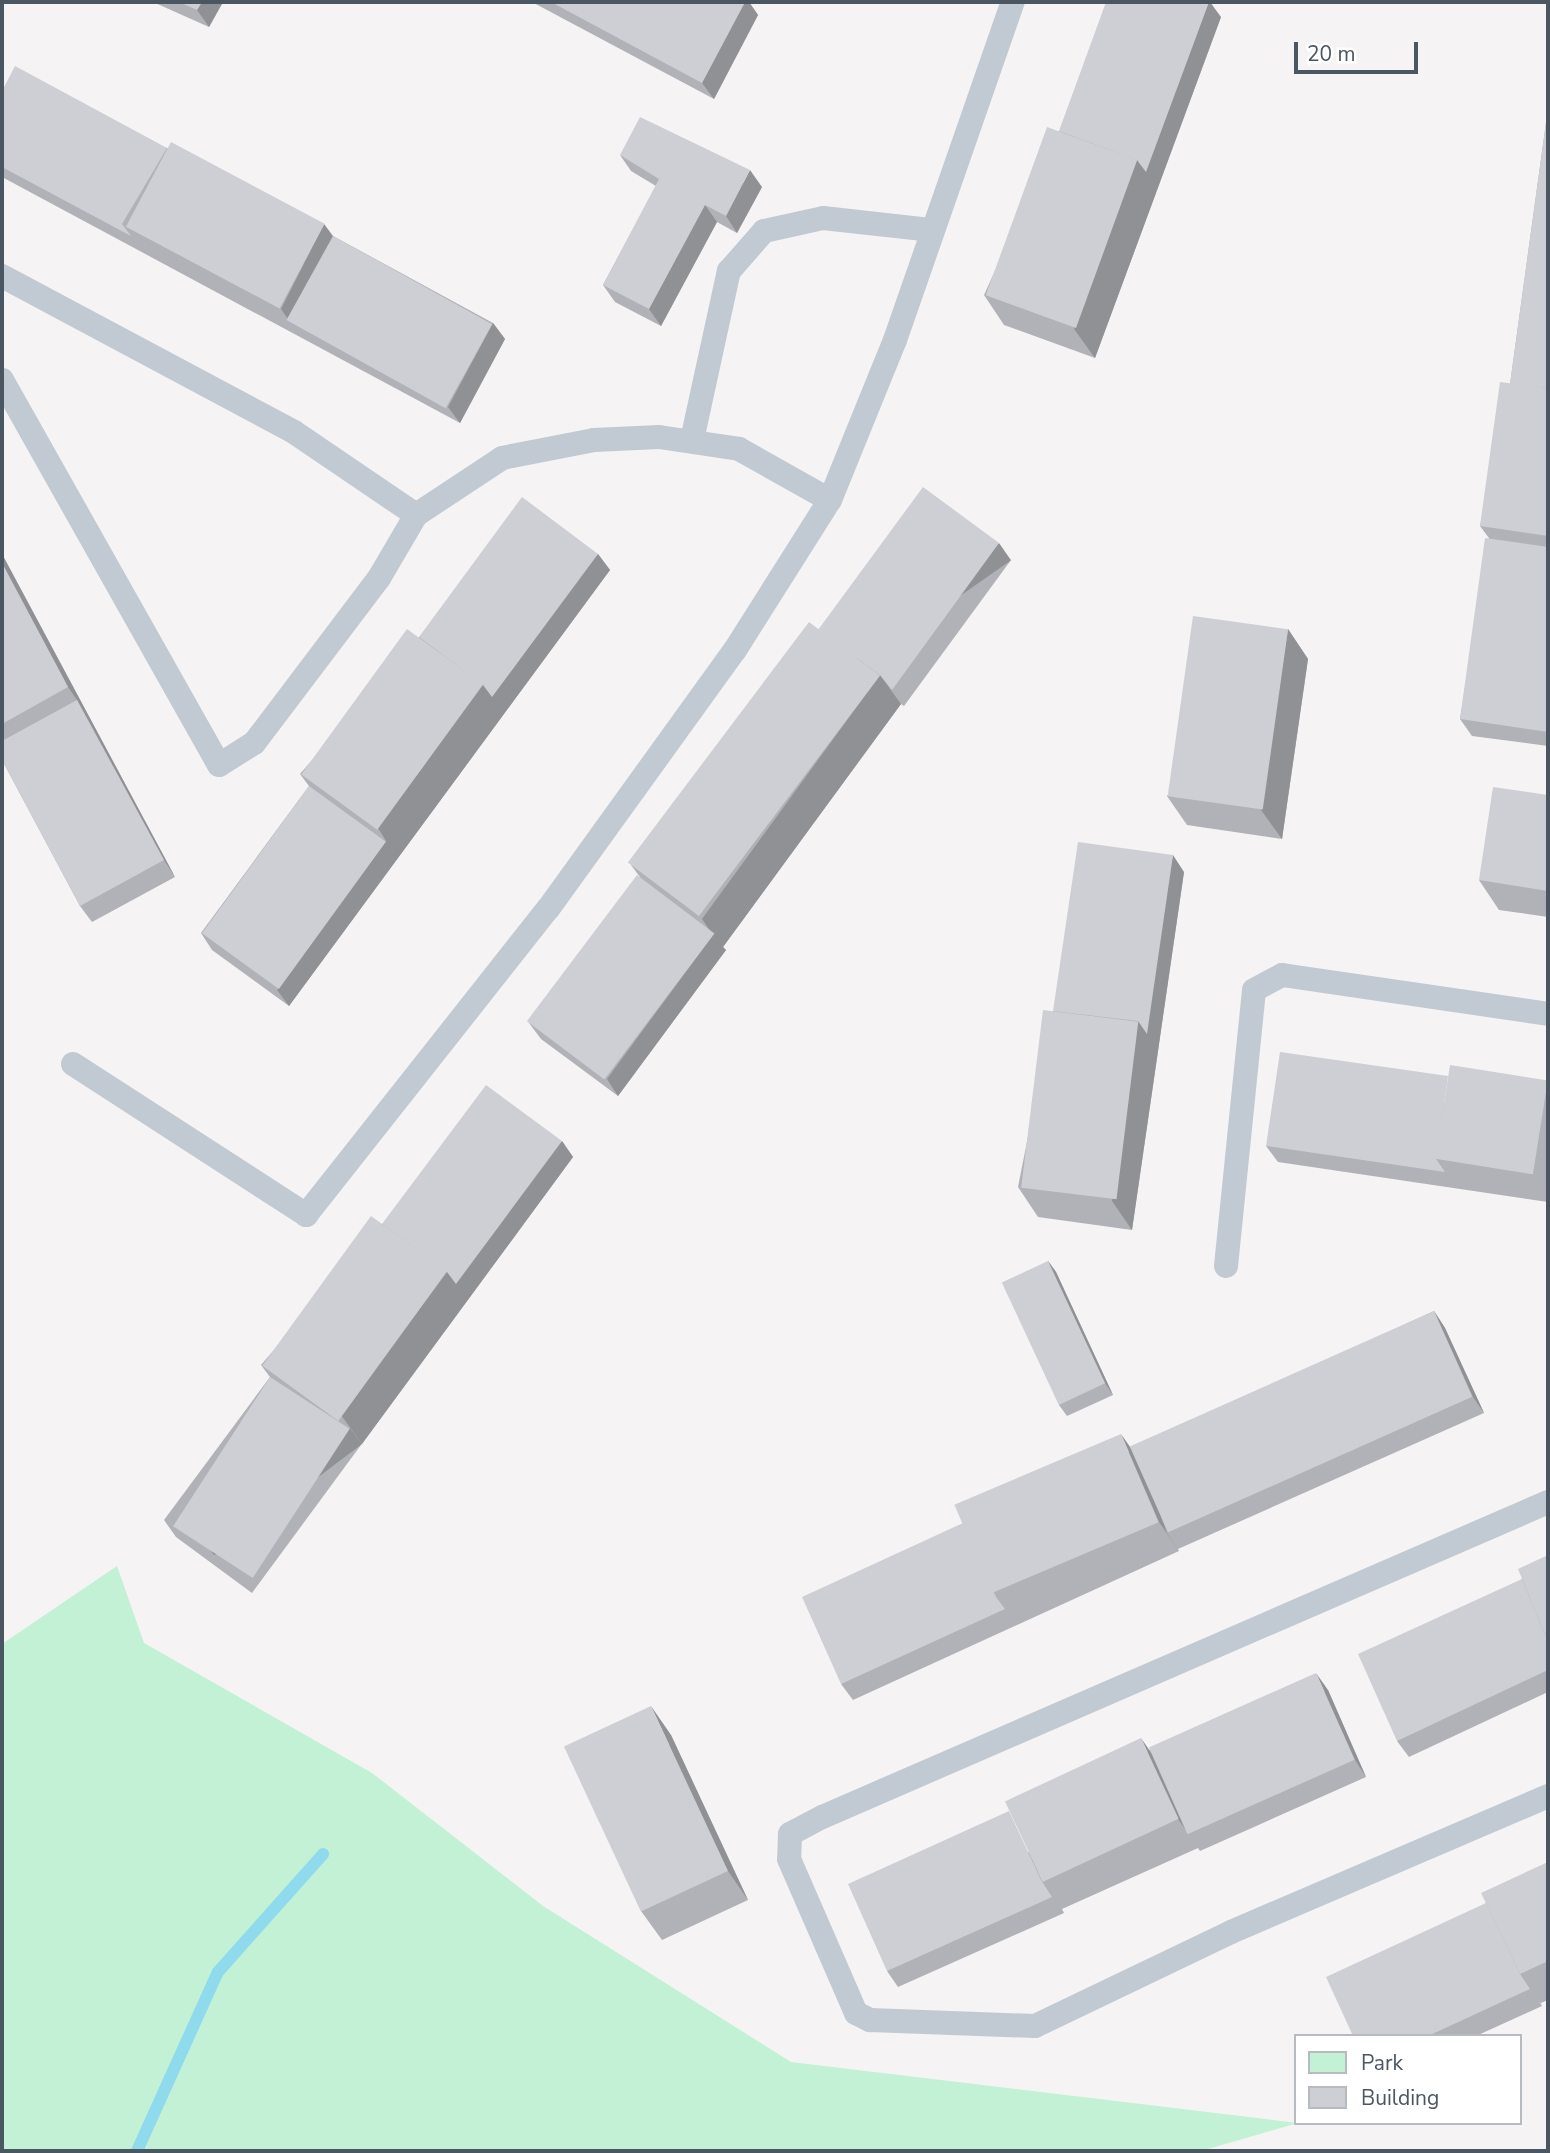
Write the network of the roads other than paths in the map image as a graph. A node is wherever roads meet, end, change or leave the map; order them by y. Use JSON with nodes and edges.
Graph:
{"nodes":[{"id":1,"x":1013,"y":2,"type":"edge"},
{"id":2,"x":932,"y":230,"type":"junction"},
{"id":3,"x":2,"y":276,"type":"edge"},
{"id":4,"x":2,"y":380,"type":"edge"},
{"id":5,"x":692,"y":440,"type":"junction"},
{"id":6,"x":830,"y":500,"type":"junction"},
{"id":7,"x":416,"y":515,"type":"junction"},
{"id":8,"x":1548,"y":1014,"type":"edge"},
{"id":9,"x":73,"y":1064,"type":"dead end"},
{"id":10,"x":1226,"y":1266,"type":"dead end"},
{"id":11,"x":1548,"y":1502,"type":"edge"},
{"id":12,"x":1548,"y":1796,"type":"edge"}],
"edges":[{"from":1,"to":2,"type":"lane"},
{"from":2,"to":5,"type":"lane"},
{"from":2,"to":6,"type":"lane"},
{"from":3,"to":7,"type":"lane"},
{"from":4,"to":7,"type":"lane"},
{"from":5,"to":6,"type":"lane"},
{"from":5,"to":7,"type":"lane"},
{"from":6,"to":9,"type":"lane"},
{"from":8,"to":10,"type":"lane"},
{"from":11,"to":12,"type":"lane"}]}
